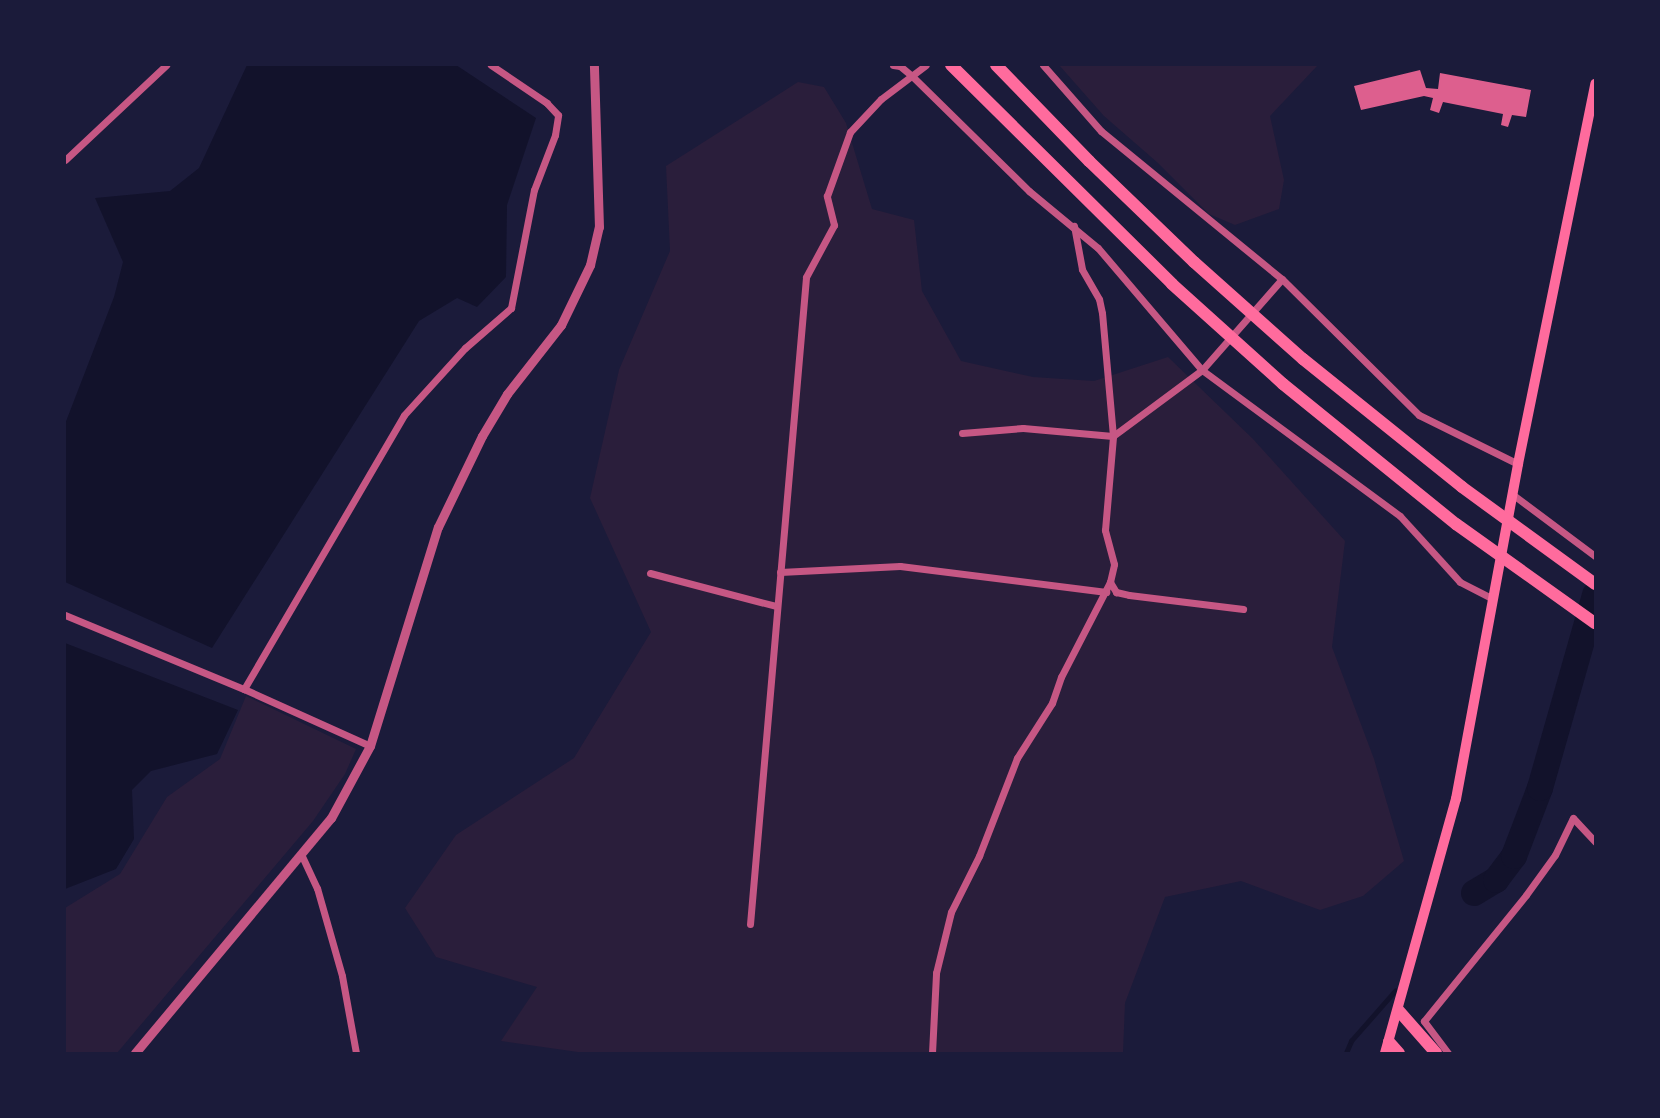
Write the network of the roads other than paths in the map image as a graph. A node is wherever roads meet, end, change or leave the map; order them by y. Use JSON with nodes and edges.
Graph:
{"nodes":[{"id":1,"x":166,"y":65,"type":"edge"},
{"id":2,"x":491,"y":65,"type":"edge"},
{"id":3,"x":594,"y":65,"type":"edge"},
{"id":4,"x":893,"y":65,"type":"edge"},
{"id":5,"x":926,"y":65,"type":"edge"},
{"id":6,"x":951,"y":65,"type":"edge"},
{"id":7,"x":996,"y":65,"type":"edge"},
{"id":8,"x":1043,"y":65,"type":"edge"},
{"id":9,"x":913,"y":77,"type":"junction"},
{"id":10,"x":1595,"y":84,"type":"edge"},
{"id":11,"x":65,"y":160,"type":"edge"},
{"id":12,"x":1074,"y":226,"type":"junction"},
{"id":13,"x":1282,"y":279,"type":"junction"},
{"id":14,"x":1202,"y":370,"type":"junction"},
{"id":15,"x":962,"y":433,"type":"dead end"},
{"id":16,"x":1113,"y":436,"type":"junction"},
{"id":17,"x":1518,"y":464,"type":"junction"},
{"id":18,"x":1512,"y":494,"type":"junction"},
{"id":19,"x":1595,"y":556,"type":"edge"},
{"id":20,"x":780,"y":572,"type":"junction"},
{"id":21,"x":650,"y":573,"type":"dead end"},
{"id":22,"x":1110,"y":582,"type":"junction"},
{"id":23,"x":1595,"y":584,"type":"edge"},
{"id":24,"x":1106,"y":592,"type":"junction"},
{"id":25,"x":1493,"y":599,"type":"junction"},
{"id":26,"x":776,"y":606,"type":"junction"},
{"id":27,"x":1243,"y":609,"type":"dead end"},
{"id":28,"x":65,"y":615,"type":"edge"},
{"id":29,"x":1595,"y":623,"type":"edge"},
{"id":30,"x":244,"y":689,"type":"junction"},
{"id":31,"x":370,"y":746,"type":"junction"},
{"id":32,"x":1595,"y":842,"type":"edge"},
{"id":33,"x":301,"y":854,"type":"junction"},
{"id":34,"x":750,"y":924,"type":"dead end"},
{"id":35,"x":1399,"y":1011,"type":"junction"},
{"id":36,"x":1387,"y":1048,"type":"edge"},
{"id":37,"x":135,"y":1053,"type":"edge"},
{"id":38,"x":356,"y":1053,"type":"edge"},
{"id":39,"x":932,"y":1053,"type":"edge"},
{"id":40,"x":1399,"y":1053,"type":"edge"},
{"id":41,"x":1436,"y":1053,"type":"edge"},
{"id":42,"x":1448,"y":1053,"type":"edge"}],
"edges":[{"from":1,"to":11,"type":"street"},
{"from":2,"to":30,"type":"street"},
{"from":3,"to":31,"type":"street"},
{"from":4,"to":9,"type":"street"},
{"from":5,"to":9,"type":"street"},
{"from":6,"to":29,"type":"highway"},
{"from":7,"to":23,"type":"highway"},
{"from":8,"to":13,"type":"street"},
{"from":9,"to":12,"type":"street"},
{"from":9,"to":20,"type":"street"},
{"from":10,"to":17,"type":"main road"},
{"from":12,"to":14,"type":"street"},
{"from":12,"to":16,"type":"street"},
{"from":13,"to":14,"type":"street"},
{"from":13,"to":17,"type":"street"},
{"from":14,"to":16,"type":"street"},
{"from":14,"to":25,"type":"street"},
{"from":15,"to":16,"type":"street"},
{"from":16,"to":22,"type":"street"},
{"from":17,"to":18,"type":"main road"},
{"from":18,"to":19,"type":"street"},
{"from":18,"to":25,"type":"main road"},
{"from":20,"to":24,"type":"street"},
{"from":20,"to":26,"type":"street"},
{"from":21,"to":26,"type":"street"},
{"from":22,"to":24,"type":"street"},
{"from":22,"to":27,"type":"street"},
{"from":24,"to":39,"type":"street"},
{"from":25,"to":35,"type":"main road"},
{"from":26,"to":34,"type":"street"},
{"from":28,"to":30,"type":"street"},
{"from":30,"to":31,"type":"street"},
{"from":31,"to":33,"type":"street"},
{"from":32,"to":42,"type":"street"},
{"from":33,"to":37,"type":"street"},
{"from":33,"to":38,"type":"street"},
{"from":35,"to":36,"type":"main road"},
{"from":35,"to":41,"type":"highway"},
{"from":36,"to":40,"type":"highway"}]}
